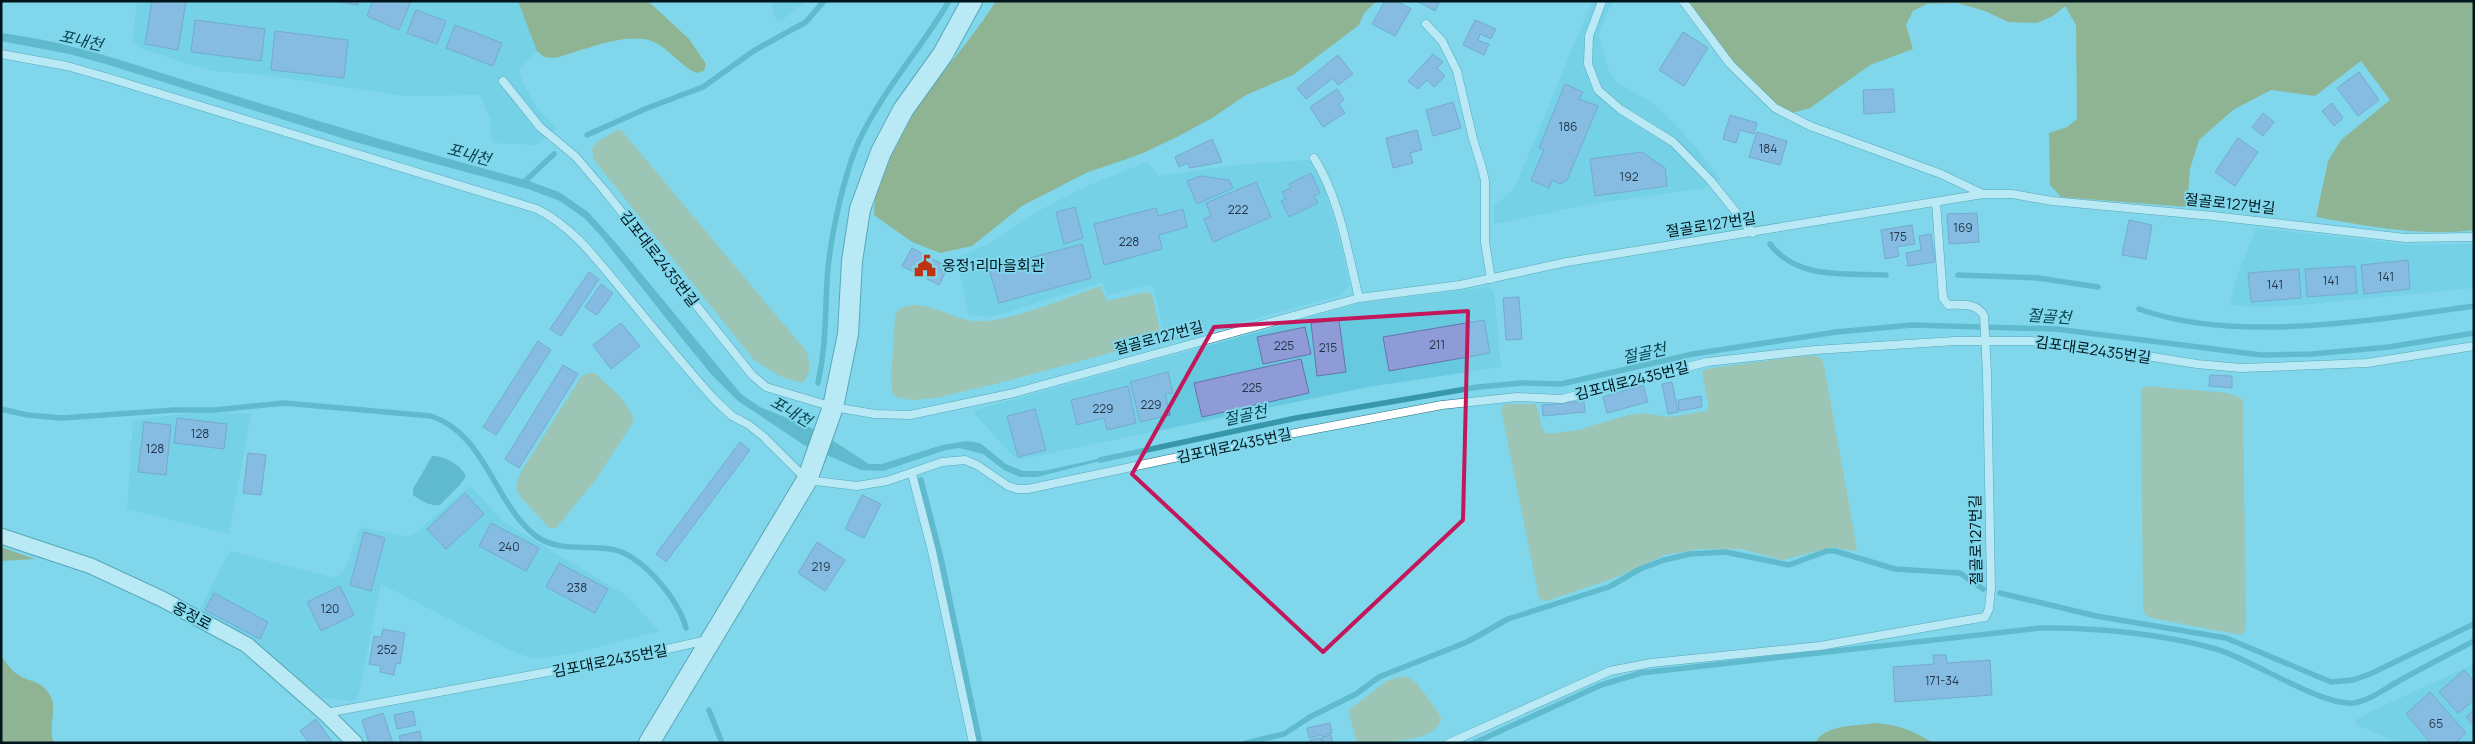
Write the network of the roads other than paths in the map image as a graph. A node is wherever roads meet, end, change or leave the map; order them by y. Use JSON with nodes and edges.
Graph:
{"nodes":[{"id":1,"x":972,"y":1,"type":"edge"},
{"id":2,"x":1602,"y":1,"type":"edge"},
{"id":3,"x":1684,"y":1,"type":"edge"},
{"id":4,"x":1426,"y":24,"type":"dead end"},
{"id":5,"x":1,"y":54,"type":"edge"},
{"id":6,"x":503,"y":81,"type":"dead end"},
{"id":7,"x":1314,"y":158,"type":"dead end"},
{"id":8,"x":1983,"y":194,"type":"junction"},
{"id":9,"x":1936,"y":202,"type":"junction"},
{"id":10,"x":1753,"y":232,"type":"junction"},
{"id":11,"x":2474,"y":237,"type":"edge"},
{"id":12,"x":1491,"y":278,"type":"junction"},
{"id":13,"x":1359,"y":298,"type":"junction"},
{"id":14,"x":1984,"y":339,"type":"junction"},
{"id":15,"x":2474,"y":346,"type":"edge"},
{"id":16,"x":831,"y":414,"type":"junction"},
{"id":17,"x":810,"y":471,"type":"junction"},
{"id":18,"x":912,"y":474,"type":"junction"},
{"id":19,"x":1,"y":536,"type":"edge"},
{"id":20,"x":712,"y":639,"type":"junction"},
{"id":21,"x":325,"y":713,"type":"junction"},
{"id":22,"x":355,"y":743,"type":"edge"},
{"id":23,"x":649,"y":743,"type":"edge"},
{"id":24,"x":973,"y":743,"type":"edge"},
{"id":25,"x":1449,"y":743,"type":"edge"}],
"edges":[{"from":1,"to":16,"type":"street"},
{"from":2,"to":10,"type":"lane"},
{"from":3,"to":8,"type":"lane","name":"절골로127번길"},
{"from":4,"to":12,"type":"lane"},
{"from":5,"to":17,"type":"lane"},
{"from":6,"to":16,"type":"lane","name":"김포대로2435번길"},
{"from":7,"to":13,"type":"lane"},
{"from":8,"to":9,"type":"lane","name":"절골로127번길"},
{"from":8,"to":11,"type":"lane","name":"절골로127번길"},
{"from":9,"to":10,"type":"lane","name":"절골로127번길"},
{"from":9,"to":14,"type":"lane","name":"절골로127번길"},
{"from":10,"to":12,"type":"lane","name":"절골로127번길"},
{"from":12,"to":13,"type":"lane","name":"절골로127번길"},
{"from":13,"to":16,"type":"lane","name":"절골로127번길"},
{"from":14,"to":15,"type":"lane","name":"김포대로2435번길"},
{"from":14,"to":18,"type":"lane","name":"김포대로2435번길"},
{"from":14,"to":25,"type":"lane","name":"절골로127번길"},
{"from":16,"to":17,"type":"street"},
{"from":17,"to":18,"type":"lane","name":"김포대로2435번길"},
{"from":17,"to":20,"type":"street"},
{"from":18,"to":24,"type":"lane"},
{"from":19,"to":21,"type":"street","name":"옹정로"},
{"from":20,"to":21,"type":"lane","name":"김포대로2435번길"},
{"from":20,"to":23,"type":"street"},
{"from":21,"to":22,"type":"street","name":"옹정로"}]}
